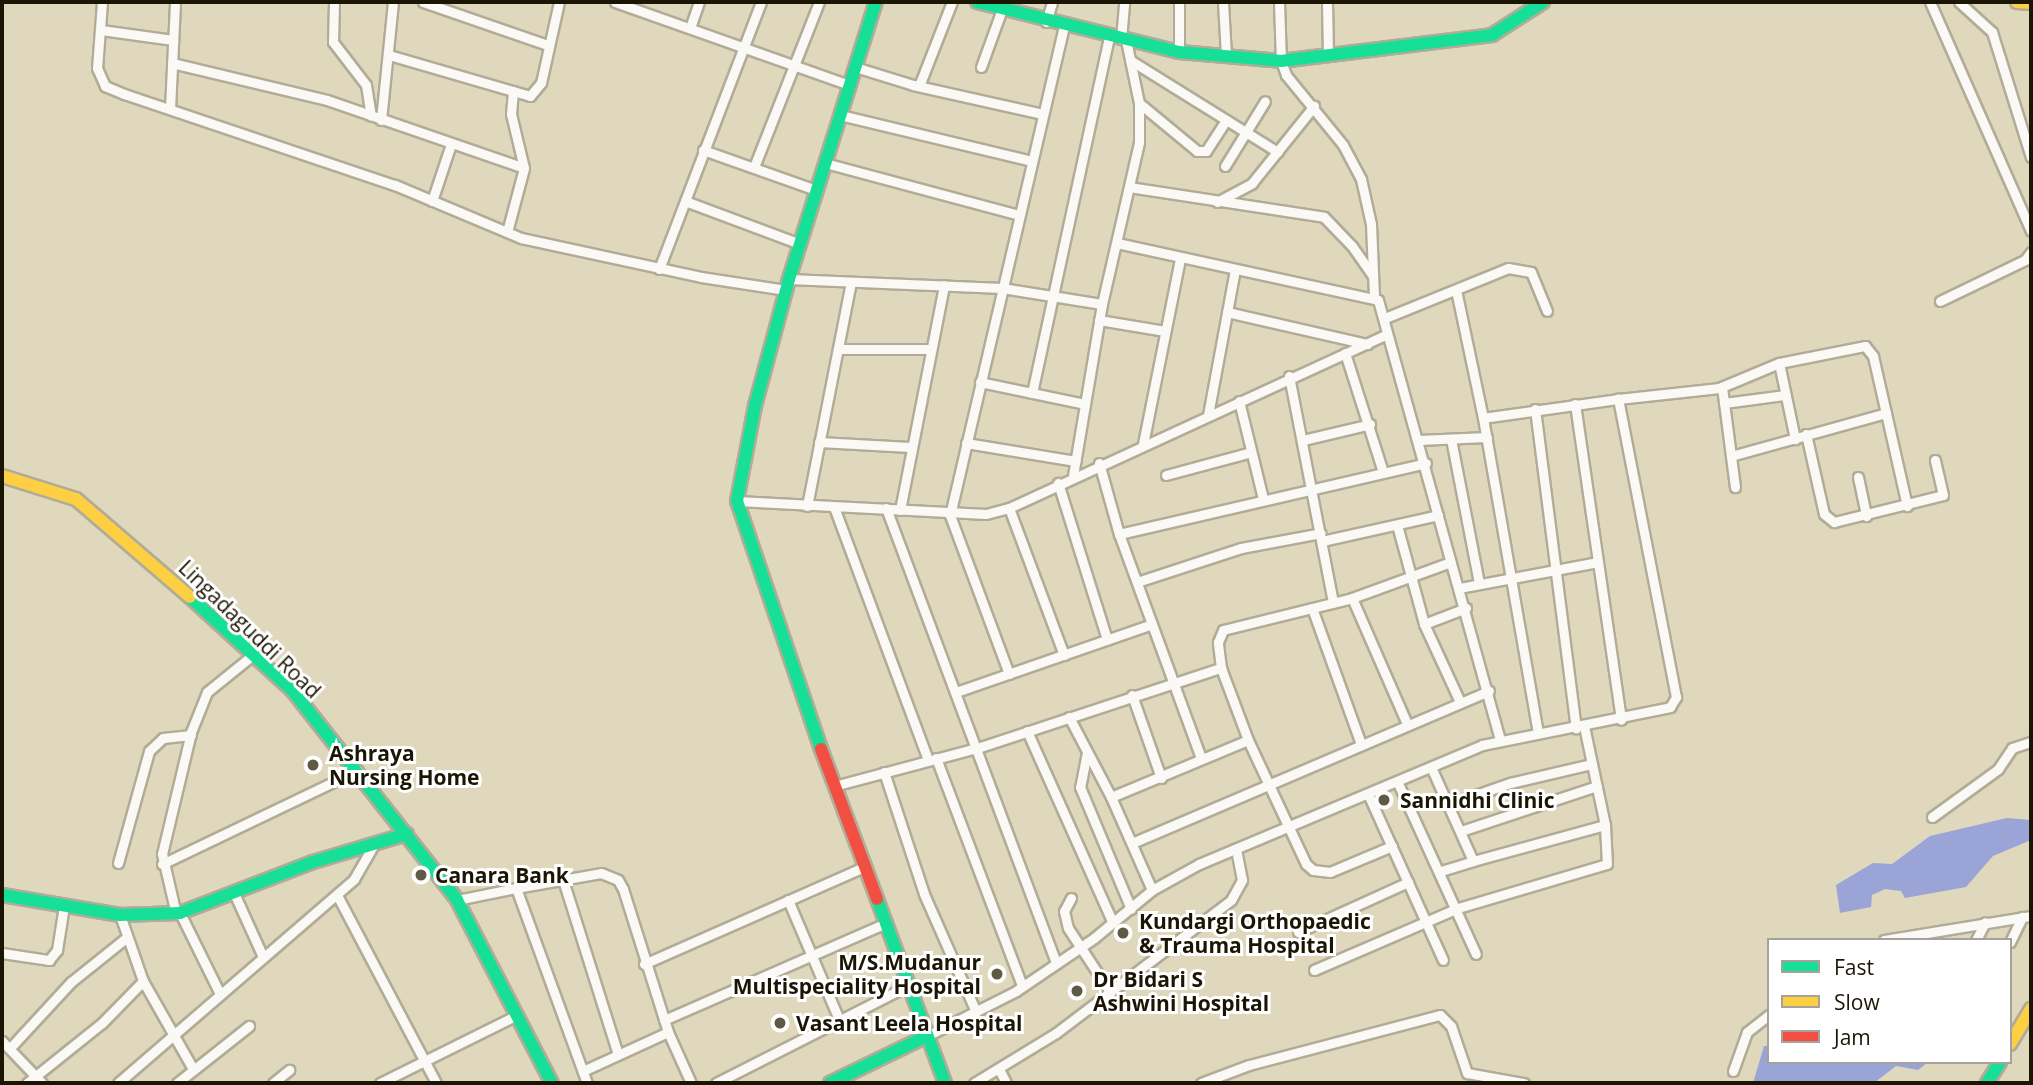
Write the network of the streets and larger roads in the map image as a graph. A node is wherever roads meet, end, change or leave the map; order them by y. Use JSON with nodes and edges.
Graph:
{"nodes":[{"id":1,"x":102,"y":2,"type":"edge"},
{"id":2,"x":174,"y":2,"type":"edge"},
{"id":3,"x":334,"y":2,"type":"edge"},
{"id":4,"x":393,"y":2,"type":"edge"},
{"id":5,"x":423,"y":2,"type":"edge"},
{"id":6,"x":559,"y":2,"type":"edge"},
{"id":7,"x":615,"y":2,"type":"edge"},
{"id":8,"x":699,"y":2,"type":"edge"},
{"id":9,"x":761,"y":2,"type":"edge"},
{"id":10,"x":819,"y":2,"type":"edge"},
{"id":11,"x":876,"y":2,"type":"edge"},
{"id":12,"x":952,"y":2,"type":"edge"},
{"id":13,"x":977,"y":2,"type":"edge"},
{"id":14,"x":1052,"y":2,"type":"edge"},
{"id":15,"x":1124,"y":2,"type":"edge"},
{"id":16,"x":1179,"y":2,"type":"edge"},
{"id":17,"x":1223,"y":2,"type":"edge"},
{"id":18,"x":1279,"y":2,"type":"edge"},
{"id":19,"x":1327,"y":2,"type":"edge"},
{"id":20,"x":1543,"y":2,"type":"edge"},
{"id":21,"x":1930,"y":2,"type":"edge"},
{"id":22,"x":1959,"y":2,"type":"edge"},
{"id":23,"x":2017,"y":2,"type":"edge"},
{"id":24,"x":2031,"y":4,"type":"edge"},
{"id":25,"x":1002,"y":9,"type":"junction"},
{"id":26,"x":1046,"y":22,"type":"junction"},
{"id":27,"x":1064,"y":26,"type":"junction"},
{"id":28,"x":690,"y":28,"type":"junction"},
{"id":29,"x":101,"y":30,"type":"junction"},
{"id":30,"x":1119,"y":38,"type":"junction"},
{"id":31,"x":173,"y":40,"type":"junction"},
{"id":32,"x":547,"y":45,"type":"junction"},
{"id":33,"x":742,"y":46,"type":"junction"},
{"id":34,"x":1179,"y":52,"type":"junction"},
{"id":35,"x":389,"y":55,"type":"junction"},
{"id":36,"x":1226,"y":56,"type":"junction"},
{"id":37,"x":1328,"y":56,"type":"junction"},
{"id":38,"x":1130,"y":60,"type":"junction"},
{"id":39,"x":1281,"y":61,"type":"junction"},
{"id":40,"x":172,"y":63,"type":"junction"},
{"id":41,"x":793,"y":64,"type":"junction"},
{"id":42,"x":855,"y":67,"type":"junction"},
{"id":43,"x":981,"y":67,"type":"dead end"},
{"id":44,"x":850,"y":85,"type":"junction"},
{"id":45,"x":919,"y":86,"type":"junction"},
{"id":46,"x":513,"y":91,"type":"junction"},
{"id":47,"x":1265,"y":101,"type":"dead end"},
{"id":48,"x":1139,"y":103,"type":"junction"},
{"id":49,"x":1314,"y":106,"type":"junction"},
{"id":50,"x":170,"y":109,"type":"junction"},
{"id":51,"x":1043,"y":114,"type":"junction"},
{"id":52,"x":840,"y":115,"type":"junction"},
{"id":53,"x":371,"y":116,"type":"junction"},
{"id":54,"x":381,"y":120,"type":"junction"},
{"id":55,"x":1226,"y":120,"type":"junction"},
{"id":56,"x":1247,"y":132,"type":"junction"},
{"id":57,"x":451,"y":144,"type":"junction"},
{"id":58,"x":702,"y":150,"type":"junction"},
{"id":59,"x":1279,"y":152,"type":"junction"},
{"id":60,"x":2031,"y":157,"type":"edge"},
{"id":61,"x":1032,"y":161,"type":"junction"},
{"id":62,"x":825,"y":163,"type":"junction"},
{"id":63,"x":1225,"y":166,"type":"dead end"},
{"id":64,"x":754,"y":167,"type":"junction"},
{"id":65,"x":524,"y":168,"type":"junction"},
{"id":66,"x":1129,"y":187,"type":"junction"},
{"id":67,"x":816,"y":190,"type":"junction"},
{"id":68,"x":432,"y":201,"type":"junction"},
{"id":69,"x":685,"y":201,"type":"junction"},
{"id":70,"x":1217,"y":202,"type":"junction"},
{"id":71,"x":1019,"y":215,"type":"junction"},
{"id":72,"x":2031,"y":231,"type":"edge"},
{"id":73,"x":507,"y":232,"type":"junction"},
{"id":74,"x":1117,"y":243,"type":"junction"},
{"id":75,"x":800,"y":244,"type":"junction"},
{"id":76,"x":2031,"y":252,"type":"edge"},
{"id":77,"x":1180,"y":258,"type":"junction"},
{"id":78,"x":659,"y":269,"type":"junction"},
{"id":79,"x":1235,"y":269,"type":"junction"},
{"id":80,"x":1374,"y":278,"type":"junction"},
{"id":81,"x":851,"y":282,"type":"junction"},
{"id":82,"x":787,"y":285,"type":"junction"},
{"id":83,"x":944,"y":285,"type":"junction"},
{"id":84,"x":1002,"y":288,"type":"junction"},
{"id":85,"x":1456,"y":290,"type":"junction"},
{"id":86,"x":1051,"y":295,"type":"junction"},
{"id":87,"x":1374,"y":298,"type":"junction"},
{"id":88,"x":1940,"y":301,"type":"dead end"},
{"id":89,"x":1102,"y":304,"type":"junction"},
{"id":90,"x":1227,"y":312,"type":"junction"},
{"id":91,"x":1547,"y":312,"type":"dead end"},
{"id":92,"x":1385,"y":318,"type":"junction"},
{"id":93,"x":1099,"y":320,"type":"junction"},
{"id":94,"x":1165,"y":331,"type":"junction"},
{"id":95,"x":1385,"y":335,"type":"junction"},
{"id":96,"x":1367,"y":344,"type":"junction"},
{"id":97,"x":838,"y":349,"type":"junction"},
{"id":98,"x":931,"y":349,"type":"junction"},
{"id":99,"x":1345,"y":353,"type":"junction"},
{"id":100,"x":1779,"y":363,"type":"junction"},
{"id":101,"x":1289,"y":376,"type":"junction"},
{"id":102,"x":980,"y":382,"type":"junction"},
{"id":103,"x":1723,"y":387,"type":"junction"},
{"id":104,"x":1032,"y":393,"type":"junction"},
{"id":105,"x":1785,"y":395,"type":"junction"},
{"id":106,"x":1618,"y":399,"type":"junction"},
{"id":107,"x":1239,"y":401,"type":"junction"},
{"id":108,"x":1724,"y":403,"type":"junction"},
{"id":109,"x":1085,"y":404,"type":"junction"},
{"id":110,"x":1575,"y":404,"type":"junction"},
{"id":111,"x":1535,"y":409,"type":"junction"},
{"id":112,"x":1886,"y":413,"type":"junction"},
{"id":113,"x":1208,"y":415,"type":"junction"},
{"id":114,"x":1483,"y":418,"type":"junction"},
{"id":115,"x":1370,"y":424,"type":"junction"},
{"id":116,"x":1806,"y":434,"type":"junction"},
{"id":117,"x":1487,"y":437,"type":"junction"},
{"id":118,"x":1451,"y":439,"type":"junction"},
{"id":119,"x":1795,"y":439,"type":"junction"},
{"id":120,"x":1303,"y":440,"type":"junction"},
{"id":121,"x":1418,"y":440,"type":"junction"},
{"id":122,"x":819,"y":442,"type":"junction"},
{"id":123,"x":966,"y":443,"type":"junction"},
{"id":124,"x":1143,"y":444,"type":"junction"},
{"id":125,"x":911,"y":447,"type":"junction"},
{"id":126,"x":1251,"y":452,"type":"junction"},
{"id":127,"x":1731,"y":456,"type":"junction"},
{"id":128,"x":1935,"y":460,"type":"dead end"},
{"id":129,"x":1076,"y":461,"type":"junction"},
{"id":130,"x":1099,"y":463,"type":"junction"},
{"id":131,"x":1426,"y":463,"type":"junction"},
{"id":132,"x":1383,"y":472,"type":"junction"},
{"id":133,"x":1166,"y":474,"type":"dead end"},
{"id":134,"x":2,"y":475,"type":"edge"},
{"id":135,"x":1073,"y":475,"type":"junction"},
{"id":136,"x":1858,"y":477,"type":"dead end"},
{"id":137,"x":1058,"y":483,"type":"junction"},
{"id":138,"x":1735,"y":487,"type":"dead end"},
{"id":139,"x":1313,"y":488,"type":"junction"},
{"id":140,"x":1263,"y":499,"type":"junction"},
{"id":141,"x":737,"y":501,"type":"junction"},
{"id":142,"x":807,"y":506,"type":"junction"},
{"id":143,"x":1907,"y":506,"type":"junction"},
{"id":144,"x":834,"y":507,"type":"junction"},
{"id":145,"x":886,"y":508,"type":"junction"},
{"id":146,"x":1009,"y":508,"type":"junction"},
{"id":147,"x":900,"y":510,"type":"junction"},
{"id":148,"x":1438,"y":515,"type":"junction"},
{"id":149,"x":950,"y":516,"type":"junction"},
{"id":150,"x":1866,"y":516,"type":"junction"},
{"id":151,"x":1397,"y":525,"type":"junction"},
{"id":152,"x":1119,"y":534,"type":"junction"},
{"id":153,"x":1322,"y":537,"type":"junction"},
{"id":154,"x":1451,"y":562,"type":"junction"},
{"id":155,"x":1598,"y":562,"type":"junction"},
{"id":156,"x":1556,"y":569,"type":"junction"},
{"id":157,"x":1511,"y":576,"type":"junction"},
{"id":158,"x":1411,"y":578,"type":"junction"},
{"id":159,"x":1137,"y":582,"type":"junction"},
{"id":160,"x":1479,"y":583,"type":"junction"},
{"id":161,"x":1459,"y":588,"type":"junction"},
{"id":162,"x":1352,"y":598,"type":"junction"},
{"id":163,"x":1333,"y":603,"type":"junction"},
{"id":164,"x":1312,"y":608,"type":"junction"},
{"id":165,"x":1466,"y":608,"type":"junction"},
{"id":166,"x":1152,"y":624,"type":"junction"},
{"id":167,"x":1424,"y":624,"type":"junction"},
{"id":168,"x":1108,"y":639,"type":"junction"},
{"id":169,"x":254,"y":654,"type":"junction"},
{"id":170,"x":1065,"y":655,"type":"junction"},
{"id":171,"x":1221,"y":668,"type":"junction"},
{"id":172,"x":1009,"y":674,"type":"junction"},
{"id":173,"x":1174,"y":681,"type":"junction"},
{"id":174,"x":1489,"y":691,"type":"junction"},
{"id":175,"x":957,"y":692,"type":"junction"},
{"id":176,"x":1132,"y":695,"type":"junction"},
{"id":177,"x":1460,"y":702,"type":"junction"},
{"id":178,"x":1069,"y":717,"type":"junction"},
{"id":179,"x":1621,"y":720,"type":"junction"},
{"id":180,"x":1407,"y":724,"type":"junction"},
{"id":181,"x":1580,"y":727,"type":"junction"},
{"id":182,"x":1027,"y":732,"type":"junction"},
{"id":183,"x":1538,"y":733,"type":"junction"},
{"id":184,"x":191,"y":735,"type":"junction"},
{"id":185,"x":1500,"y":739,"type":"junction"},
{"id":186,"x":1248,"y":740,"type":"junction"},
{"id":187,"x":2031,"y":742,"type":"edge"},
{"id":188,"x":1361,"y":744,"type":"junction"},
{"id":189,"x":977,"y":748,"type":"junction"},
{"id":190,"x":1087,"y":752,"type":"junction"},
{"id":191,"x":1201,"y":758,"type":"junction"},
{"id":192,"x":932,"y":759,"type":"junction"},
{"id":193,"x":1591,"y":764,"type":"junction"},
{"id":194,"x":1431,"y":767,"type":"junction"},
{"id":195,"x":358,"y":770,"type":"junction"},
{"id":196,"x":884,"y":772,"type":"junction"},
{"id":197,"x":1161,"y":778,"type":"junction"},
{"id":198,"x":1397,"y":781,"type":"junction"},
{"id":199,"x":1271,"y":783,"type":"junction"},
{"id":200,"x":834,"y":786,"type":"junction"},
{"id":201,"x":1597,"y":786,"type":"junction"},
{"id":202,"x":1368,"y":794,"type":"junction"},
{"id":203,"x":1111,"y":797,"type":"junction"},
{"id":204,"x":1450,"y":804,"type":"junction"},
{"id":205,"x":1932,"y":817,"type":"dead end"},
{"id":206,"x":1605,"y":825,"type":"junction"},
{"id":207,"x":1289,"y":828,"type":"junction"},
{"id":208,"x":1461,"y":831,"type":"junction"},
{"id":209,"x":407,"y":834,"type":"junction"},
{"id":210,"x":1132,"y":843,"type":"junction"},
{"id":211,"x":373,"y":846,"type":"junction"},
{"id":212,"x":1392,"y":846,"type":"junction"},
{"id":213,"x":1236,"y":849,"type":"junction"},
{"id":214,"x":1473,"y":861,"type":"junction"},
{"id":215,"x":118,"y":863,"type":"dead end"},
{"id":216,"x":162,"y":864,"type":"junction"},
{"id":217,"x":864,"y":867,"type":"junction"},
{"id":218,"x":1441,"y":871,"type":"junction"},
{"id":219,"x":563,"y":880,"type":"junction"},
{"id":220,"x":1408,"y":882,"type":"junction"},
{"id":221,"x":516,"y":888,"type":"junction"},
{"id":222,"x":1152,"y":890,"type":"junction"},
{"id":223,"x":234,"y":894,"type":"junction"},
{"id":224,"x":337,"y":895,"type":"junction"},
{"id":225,"x":2,"y":898,"type":"edge"},
{"id":226,"x":1071,"y":898,"type":"dead end"},
{"id":227,"x":457,"y":900,"type":"junction"},
{"id":228,"x":788,"y":901,"type":"junction"},
{"id":229,"x":64,"y":906,"type":"junction"},
{"id":230,"x":1458,"y":908,"type":"junction"},
{"id":231,"x":1131,"y":909,"type":"junction"},
{"id":232,"x":178,"y":914,"type":"junction"},
{"id":233,"x":120,"y":915,"type":"junction"},
{"id":234,"x":2027,"y":916,"type":"edge"},
{"id":235,"x":1985,"y":922,"type":"junction"},
{"id":236,"x":1113,"y":923,"type":"junction"},
{"id":237,"x":1426,"y":923,"type":"junction"},
{"id":238,"x":884,"y":924,"type":"junction"},
{"id":239,"x":1297,"y":932,"type":"dead end"},
{"id":240,"x":127,"y":937,"type":"junction"},
{"id":241,"x":1895,"y":938,"type":"edge"},
{"id":242,"x":1977,"y":938,"type":"edge"},
{"id":243,"x":2012,"y":939,"type":"edge"},
{"id":244,"x":1079,"y":948,"type":"junction"},
{"id":245,"x":2,"y":953,"type":"edge"},
{"id":246,"x":1476,"y":954,"type":"dead end"},
{"id":247,"x":812,"y":956,"type":"junction"},
{"id":248,"x":263,"y":957,"type":"junction"},
{"id":249,"x":1443,"y":960,"type":"dead end"},
{"id":250,"x":1056,"y":963,"type":"junction"},
{"id":251,"x":644,"y":964,"type":"junction"},
{"id":252,"x":1314,"y":970,"type":"dead end"},
{"id":253,"x":143,"y":981,"type":"junction"},
{"id":254,"x":909,"y":985,"type":"junction"},
{"id":255,"x":1022,"y":986,"type":"junction"},
{"id":256,"x":1111,"y":992,"type":"junction"},
{"id":257,"x":220,"y":994,"type":"junction"},
{"id":258,"x":2031,"y":1009,"type":"edge"},
{"id":259,"x":976,"y":1012,"type":"junction"},
{"id":260,"x":517,"y":1015,"type":"junction"},
{"id":261,"x":838,"y":1017,"type":"junction"},
{"id":262,"x":1767,"y":1017,"type":"edge"},
{"id":263,"x":664,"y":1020,"type":"junction"},
{"id":264,"x":249,"y":1026,"type":"dead end"},
{"id":265,"x":668,"y":1032,"type":"junction"},
{"id":266,"x":927,"y":1035,"type":"junction"},
{"id":267,"x":171,"y":1036,"type":"junction"},
{"id":268,"x":2,"y":1041,"type":"edge"},
{"id":269,"x":2012,"y":1041,"type":"edge"},
{"id":270,"x":10,"y":1048,"type":"junction"},
{"id":271,"x":618,"y":1054,"type":"junction"},
{"id":272,"x":426,"y":1059,"type":"junction"},
{"id":273,"x":1999,"y":1064,"type":"edge"},
{"id":274,"x":193,"y":1069,"type":"junction"},
{"id":275,"x":999,"y":1069,"type":"junction"},
{"id":276,"x":289,"y":1070,"type":"dead end"},
{"id":277,"x":583,"y":1071,"type":"junction"},
{"id":278,"x":1733,"y":1071,"type":"dead end"},
{"id":279,"x":39,"y":1080,"type":"edge"},
{"id":280,"x":27,"y":1083,"type":"edge"},
{"id":281,"x":118,"y":1083,"type":"edge"},
{"id":282,"x":177,"y":1083,"type":"edge"},
{"id":283,"x":273,"y":1083,"type":"edge"},
{"id":284,"x":380,"y":1083,"type":"edge"},
{"id":285,"x":436,"y":1083,"type":"edge"},
{"id":286,"x":552,"y":1083,"type":"edge"},
{"id":287,"x":587,"y":1083,"type":"edge"},
{"id":288,"x":691,"y":1083,"type":"edge"},
{"id":289,"x":716,"y":1083,"type":"edge"},
{"id":290,"x":830,"y":1083,"type":"edge"},
{"id":291,"x":945,"y":1083,"type":"edge"},
{"id":292,"x":974,"y":1083,"type":"edge"},
{"id":293,"x":1006,"y":1083,"type":"edge"},
{"id":294,"x":1201,"y":1083,"type":"edge"},
{"id":295,"x":1524,"y":1083,"type":"edge"},
{"id":296,"x":1987,"y":1083,"type":"edge"}],
"edges":[{"from":1,"to":29,"type":"street"},
{"from":2,"to":31,"type":"street"},
{"from":3,"to":53,"type":"street"},
{"from":4,"to":35,"type":"street"},
{"from":5,"to":32,"type":"street"},
{"from":6,"to":32,"type":"street"},
{"from":7,"to":28,"type":"street"},
{"from":8,"to":28,"type":"street"},
{"from":9,"to":33,"type":"street"},
{"from":10,"to":41,"type":"street"},
{"from":11,"to":42,"type":"street"},
{"from":12,"to":45,"type":"street"},
{"from":13,"to":25,"type":"street"},
{"from":14,"to":26,"type":"street"},
{"from":15,"to":30,"type":"street"},
{"from":16,"to":34,"type":"street"},
{"from":17,"to":36,"type":"street"},
{"from":18,"to":39,"type":"street"},
{"from":19,"to":37,"type":"street"},
{"from":20,"to":37,"type":"street"},
{"from":21,"to":72,"type":"street"},
{"from":22,"to":60,"type":"street"},
{"from":23,"to":24,"type":"street"},
{"from":25,"to":26,"type":"street"},
{"from":25,"to":43,"type":"street"},
{"from":26,"to":27,"type":"street"},
{"from":27,"to":30,"type":"street"},
{"from":27,"to":51,"type":"street"},
{"from":28,"to":33,"type":"street"},
{"from":29,"to":31,"type":"street"},
{"from":29,"to":50,"type":"street"},
{"from":30,"to":34,"type":"street"},
{"from":30,"to":38,"type":"street"},
{"from":30,"to":86,"type":"street"},
{"from":31,"to":40,"type":"street"},
{"from":32,"to":46,"type":"street"},
{"from":33,"to":41,"type":"street"},
{"from":33,"to":58,"type":"street"},
{"from":34,"to":36,"type":"street"},
{"from":35,"to":46,"type":"street"},
{"from":35,"to":54,"type":"street"},
{"from":36,"to":39,"type":"street"},
{"from":37,"to":39,"type":"street"},
{"from":38,"to":48,"type":"street"},
{"from":38,"to":55,"type":"street"},
{"from":39,"to":49,"type":"street"},
{"from":40,"to":50,"type":"street"},
{"from":40,"to":53,"type":"street"},
{"from":41,"to":44,"type":"street"},
{"from":41,"to":64,"type":"street"},
{"from":42,"to":44,"type":"street"},
{"from":42,"to":45,"type":"street"},
{"from":44,"to":52,"type":"street"},
{"from":45,"to":51,"type":"street"},
{"from":46,"to":65,"type":"street"},
{"from":47,"to":56,"type":"street"},
{"from":48,"to":55,"type":"street"},
{"from":48,"to":66,"type":"street"},
{"from":49,"to":59,"type":"street"},
{"from":49,"to":80,"type":"street"},
{"from":50,"to":68,"type":"street"},
{"from":51,"to":61,"type":"street"},
{"from":52,"to":61,"type":"street"},
{"from":52,"to":62,"type":"street"},
{"from":53,"to":54,"type":"street"},
{"from":54,"to":57,"type":"street"},
{"from":55,"to":56,"type":"street"},
{"from":56,"to":59,"type":"street"},
{"from":56,"to":63,"type":"street"},
{"from":57,"to":65,"type":"street"},
{"from":57,"to":68,"type":"street"},
{"from":58,"to":64,"type":"street"},
{"from":58,"to":69,"type":"street"},
{"from":59,"to":70,"type":"street"},
{"from":61,"to":71,"type":"street"},
{"from":62,"to":67,"type":"street"},
{"from":62,"to":71,"type":"street"},
{"from":64,"to":67,"type":"street"},
{"from":65,"to":73,"type":"street"},
{"from":66,"to":70,"type":"street"},
{"from":66,"to":74,"type":"street"},
{"from":67,"to":75,"type":"street"},
{"from":68,"to":73,"type":"street"},
{"from":69,"to":75,"type":"street"},
{"from":69,"to":78,"type":"street"},
{"from":70,"to":80,"type":"street"},
{"from":71,"to":84,"type":"street"},
{"from":73,"to":78,"type":"street"},
{"from":74,"to":77,"type":"street"},
{"from":74,"to":89,"type":"street"},
{"from":75,"to":82,"type":"street"},
{"from":76,"to":88,"type":"street"},
{"from":77,"to":79,"type":"street"},
{"from":77,"to":94,"type":"street"},
{"from":78,"to":82,"type":"street"},
{"from":79,"to":87,"type":"street"},
{"from":79,"to":90,"type":"street"},
{"from":80,"to":87,"type":"street"},
{"from":81,"to":82,"type":"street"},
{"from":81,"to":83,"type":"street"},
{"from":81,"to":97,"type":"street"},
{"from":82,"to":141,"type":"street"},
{"from":83,"to":84,"type":"street"},
{"from":83,"to":98,"type":"street"},
{"from":84,"to":86,"type":"street"},
{"from":84,"to":102,"type":"street"},
{"from":85,"to":91,"type":"street"},
{"from":85,"to":92,"type":"street"},
{"from":85,"to":114,"type":"street"},
{"from":86,"to":89,"type":"street"},
{"from":86,"to":104,"type":"street"},
{"from":87,"to":92,"type":"street"},
{"from":89,"to":93,"type":"street"},
{"from":90,"to":96,"type":"street"},
{"from":90,"to":113,"type":"street"},
{"from":92,"to":95,"type":"street"},
{"from":93,"to":94,"type":"street"},
{"from":93,"to":109,"type":"street"},
{"from":94,"to":124,"type":"street"},
{"from":95,"to":96,"type":"street"},
{"from":95,"to":121,"type":"street"},
{"from":96,"to":99,"type":"street"},
{"from":97,"to":98,"type":"street"},
{"from":97,"to":122,"type":"street"},
{"from":98,"to":125,"type":"street"},
{"from":99,"to":101,"type":"street"},
{"from":99,"to":115,"type":"street"},
{"from":100,"to":103,"type":"street"},
{"from":100,"to":105,"type":"street"},
{"from":100,"to":112,"type":"street"},
{"from":101,"to":107,"type":"street"},
{"from":101,"to":120,"type":"street"},
{"from":102,"to":104,"type":"street"},
{"from":102,"to":123,"type":"street"},
{"from":103,"to":106,"type":"street"},
{"from":103,"to":108,"type":"street"},
{"from":104,"to":109,"type":"street"},
{"from":105,"to":108,"type":"street"},
{"from":105,"to":119,"type":"street"},
{"from":106,"to":110,"type":"street"},
{"from":106,"to":179,"type":"street"},
{"from":107,"to":113,"type":"street"},
{"from":107,"to":126,"type":"street"},
{"from":108,"to":127,"type":"street"},
{"from":109,"to":129,"type":"street"},
{"from":110,"to":111,"type":"street"},
{"from":110,"to":155,"type":"street"},
{"from":111,"to":114,"type":"street"},
{"from":111,"to":156,"type":"street"},
{"from":112,"to":116,"type":"street"},
{"from":112,"to":143,"type":"street"},
{"from":113,"to":124,"type":"street"},
{"from":114,"to":117,"type":"street"},
{"from":115,"to":120,"type":"street"},
{"from":115,"to":132,"type":"street"},
{"from":116,"to":119,"type":"street"},
{"from":116,"to":150,"type":"street"},
{"from":117,"to":118,"type":"street"},
{"from":117,"to":157,"type":"street"},
{"from":118,"to":121,"type":"street"},
{"from":118,"to":160,"type":"street"},
{"from":119,"to":127,"type":"street"},
{"from":120,"to":139,"type":"street"},
{"from":121,"to":131,"type":"street"},
{"from":122,"to":125,"type":"street"},
{"from":122,"to":142,"type":"street"},
{"from":123,"to":129,"type":"street"},
{"from":123,"to":149,"type":"street"},
{"from":124,"to":130,"type":"street"},
{"from":125,"to":147,"type":"street"},
{"from":126,"to":133,"type":"street"},
{"from":126,"to":140,"type":"street"},
{"from":127,"to":138,"type":"street"},
{"from":128,"to":143,"type":"street"},
{"from":129,"to":135,"type":"street"},
{"from":130,"to":135,"type":"street"},
{"from":130,"to":152,"type":"street"},
{"from":131,"to":132,"type":"street"},
{"from":131,"to":148,"type":"street"},
{"from":132,"to":139,"type":"street"},
{"from":134,"to":169,"type":"street","name":"Lingadaguddi Road"},
{"from":135,"to":137,"type":"street"},
{"from":136,"to":150,"type":"street"},
{"from":137,"to":146,"type":"street"},
{"from":137,"to":168,"type":"street"},
{"from":139,"to":140,"type":"street"},
{"from":139,"to":153,"type":"street"},
{"from":140,"to":152,"type":"street"},
{"from":141,"to":142,"type":"street"},
{"from":141,"to":200,"type":"street"},
{"from":142,"to":144,"type":"street"},
{"from":143,"to":150,"type":"street"},
{"from":144,"to":145,"type":"street"},
{"from":144,"to":192,"type":"street"},
{"from":145,"to":147,"type":"street"},
{"from":145,"to":175,"type":"street"},
{"from":146,"to":149,"type":"street"},
{"from":146,"to":170,"type":"street"},
{"from":147,"to":149,"type":"street"},
{"from":148,"to":151,"type":"street"},
{"from":148,"to":154,"type":"street"},
{"from":149,"to":172,"type":"street"},
{"from":151,"to":153,"type":"street"},
{"from":151,"to":158,"type":"street"},
{"from":152,"to":159,"type":"street"},
{"from":153,"to":159,"type":"street"},
{"from":153,"to":163,"type":"street"},
{"from":154,"to":158,"type":"street"},
{"from":154,"to":161,"type":"street"},
{"from":155,"to":156,"type":"street"},
{"from":155,"to":179,"type":"street"},
{"from":156,"to":157,"type":"street"},
{"from":156,"to":181,"type":"street"},
{"from":157,"to":160,"type":"street"},
{"from":157,"to":183,"type":"street"},
{"from":158,"to":162,"type":"street"},
{"from":158,"to":167,"type":"street"},
{"from":159,"to":166,"type":"street"},
{"from":160,"to":161,"type":"street"},
{"from":161,"to":165,"type":"street"},
{"from":162,"to":163,"type":"street"},
{"from":162,"to":180,"type":"street"},
{"from":163,"to":164,"type":"street"},
{"from":164,"to":171,"type":"street"},
{"from":164,"to":188,"type":"street"},
{"from":165,"to":167,"type":"street"},
{"from":165,"to":174,"type":"street"},
{"from":166,"to":168,"type":"street"},
{"from":166,"to":173,"type":"street"},
{"from":167,"to":177,"type":"street"},
{"from":168,"to":170,"type":"street"},
{"from":169,"to":184,"type":"street"},
{"from":169,"to":195,"type":"street","name":"Lingadaguddi Road"},
{"from":170,"to":172,"type":"street"},
{"from":171,"to":173,"type":"street"},
{"from":171,"to":186,"type":"street"},
{"from":172,"to":175,"type":"street"},
{"from":173,"to":176,"type":"street"},
{"from":173,"to":191,"type":"street"},
{"from":174,"to":177,"type":"street"},
{"from":174,"to":185,"type":"street"},
{"from":175,"to":189,"type":"street"},
{"from":176,"to":178,"type":"street"},
{"from":176,"to":197,"type":"street"},
{"from":177,"to":180,"type":"street"},
{"from":178,"to":182,"type":"street"},
{"from":178,"to":190,"type":"street"},
{"from":179,"to":181,"type":"street"},
{"from":180,"to":188,"type":"street"},
{"from":181,"to":183,"type":"street"},
{"from":181,"to":193,"type":"street"},
{"from":182,"to":189,"type":"street"},
{"from":182,"to":236,"type":"street"},
{"from":183,"to":185,"type":"street"},
{"from":184,"to":215,"type":"street"},
{"from":184,"to":216,"type":"street"},
{"from":185,"to":194,"type":"street"},
{"from":186,"to":191,"type":"street"},
{"from":186,"to":199,"type":"street"},
{"from":187,"to":205,"type":"street"},
{"from":188,"to":199,"type":"street"},
{"from":189,"to":192,"type":"street"},
{"from":189,"to":250,"type":"street"},
{"from":190,"to":203,"type":"street"},
{"from":190,"to":231,"type":"street"},
{"from":191,"to":197,"type":"street"},
{"from":192,"to":196,"type":"street"},
{"from":192,"to":255,"type":"street"},
{"from":193,"to":201,"type":"street"},
{"from":193,"to":204,"type":"street"},
{"from":194,"to":198,"type":"street"},
{"from":194,"to":204,"type":"street"},
{"from":195,"to":209,"type":"street","name":"Lingadaguddi Road"},
{"from":195,"to":216,"type":"street"},
{"from":196,"to":200,"type":"street"},
{"from":196,"to":259,"type":"street"},
{"from":197,"to":203,"type":"street"},
{"from":198,"to":202,"type":"street"},
{"from":198,"to":218,"type":"street"},
{"from":199,"to":207,"type":"street"},
{"from":199,"to":210,"type":"street"},
{"from":200,"to":217,"type":"street"},
{"from":201,"to":206,"type":"street"},
{"from":201,"to":208,"type":"street"},
{"from":202,"to":207,"type":"street"},
{"from":202,"to":212,"type":"street"},
{"from":203,"to":210,"type":"street"},
{"from":204,"to":208,"type":"street"},
{"from":206,"to":214,"type":"street"},
{"from":206,"to":230,"type":"street"},
{"from":207,"to":212,"type":"street"},
{"from":207,"to":213,"type":"street"},
{"from":208,"to":214,"type":"street"},
{"from":209,"to":211,"type":"street"},
{"from":209,"to":227,"type":"street","name":"Lingadaguddi Road"},
{"from":210,"to":222,"type":"street"},
{"from":211,"to":223,"type":"street"},
{"from":211,"to":224,"type":"street"},
{"from":212,"to":220,"type":"street"},
{"from":213,"to":222,"type":"street"},
{"from":213,"to":256,"type":"street"},
{"from":214,"to":218,"type":"street"},
{"from":216,"to":232,"type":"street"},
{"from":217,"to":228,"type":"street"},
{"from":217,"to":238,"type":"street"},
{"from":218,"to":230,"type":"street"},
{"from":219,"to":221,"type":"street"},
{"from":219,"to":251,"type":"street"},
{"from":219,"to":271,"type":"street"},
{"from":220,"to":237,"type":"street"},
{"from":220,"to":239,"type":"street"},
{"from":221,"to":227,"type":"street"},
{"from":221,"to":277,"type":"street"},
{"from":222,"to":231,"type":"street"},
{"from":223,"to":232,"type":"street"},
{"from":223,"to":248,"type":"street"},
{"from":224,"to":248,"type":"street"},
{"from":224,"to":272,"type":"street"},
{"from":225,"to":229,"type":"street"},
{"from":226,"to":244,"type":"street"},
{"from":227,"to":260,"type":"street","name":"Lingadaguddi Road"},
{"from":228,"to":247,"type":"street"},
{"from":228,"to":251,"type":"street"},
{"from":229,"to":233,"type":"street"},
{"from":229,"to":245,"type":"street"},
{"from":230,"to":237,"type":"street"},
{"from":230,"to":246,"type":"street"},
{"from":231,"to":236,"type":"street"},
{"from":232,"to":233,"type":"street"},
{"from":232,"to":257,"type":"street"},
{"from":233,"to":240,"type":"street"},
{"from":234,"to":235,"type":"street"},
{"from":234,"to":243,"type":"street"},
{"from":235,"to":241,"type":"street"},
{"from":235,"to":242,"type":"street"},
{"from":236,"to":244,"type":"street"},
{"from":237,"to":249,"type":"street"},
{"from":237,"to":252,"type":"street"},
{"from":238,"to":247,"type":"street"},
{"from":238,"to":254,"type":"street"},
{"from":240,"to":253,"type":"street"},
{"from":240,"to":270,"type":"street"},
{"from":244,"to":250,"type":"street"},
{"from":244,"to":256,"type":"street"},
{"from":247,"to":261,"type":"street"},
{"from":247,"to":263,"type":"street"},
{"from":248,"to":257,"type":"street"},
{"from":250,"to":255,"type":"street"},
{"from":251,"to":263,"type":"street"},
{"from":253,"to":267,"type":"street"},
{"from":253,"to":279,"type":"street"},
{"from":254,"to":261,"type":"street"},
{"from":254,"to":266,"type":"street"},
{"from":255,"to":259,"type":"street"},
{"from":256,"to":275,"type":"street"},
{"from":257,"to":267,"type":"street"},
{"from":258,"to":269,"type":"street"},
{"from":259,"to":266,"type":"street"},
{"from":260,"to":272,"type":"street"},
{"from":260,"to":286,"type":"street","name":"Lingadaguddi Road"},
{"from":261,"to":289,"type":"street"},
{"from":262,"to":278,"type":"street"},
{"from":263,"to":265,"type":"street"},
{"from":264,"to":274,"type":"street"},
{"from":265,"to":271,"type":"street"},
{"from":265,"to":288,"type":"street"},
{"from":266,"to":290,"type":"street"},
{"from":266,"to":291,"type":"street"},
{"from":267,"to":274,"type":"street"},
{"from":267,"to":281,"type":"street"},
{"from":268,"to":270,"type":"street"},
{"from":270,"to":279,"type":"street"},
{"from":271,"to":277,"type":"street"},
{"from":272,"to":284,"type":"street"},
{"from":272,"to":285,"type":"street"},
{"from":273,"to":296,"type":"street"},
{"from":274,"to":282,"type":"street"},
{"from":275,"to":292,"type":"street"},
{"from":275,"to":293,"type":"street"},
{"from":276,"to":283,"type":"street"},
{"from":277,"to":287,"type":"street"},
{"from":279,"to":280,"type":"street"},
{"from":294,"to":295,"type":"street"}]}
